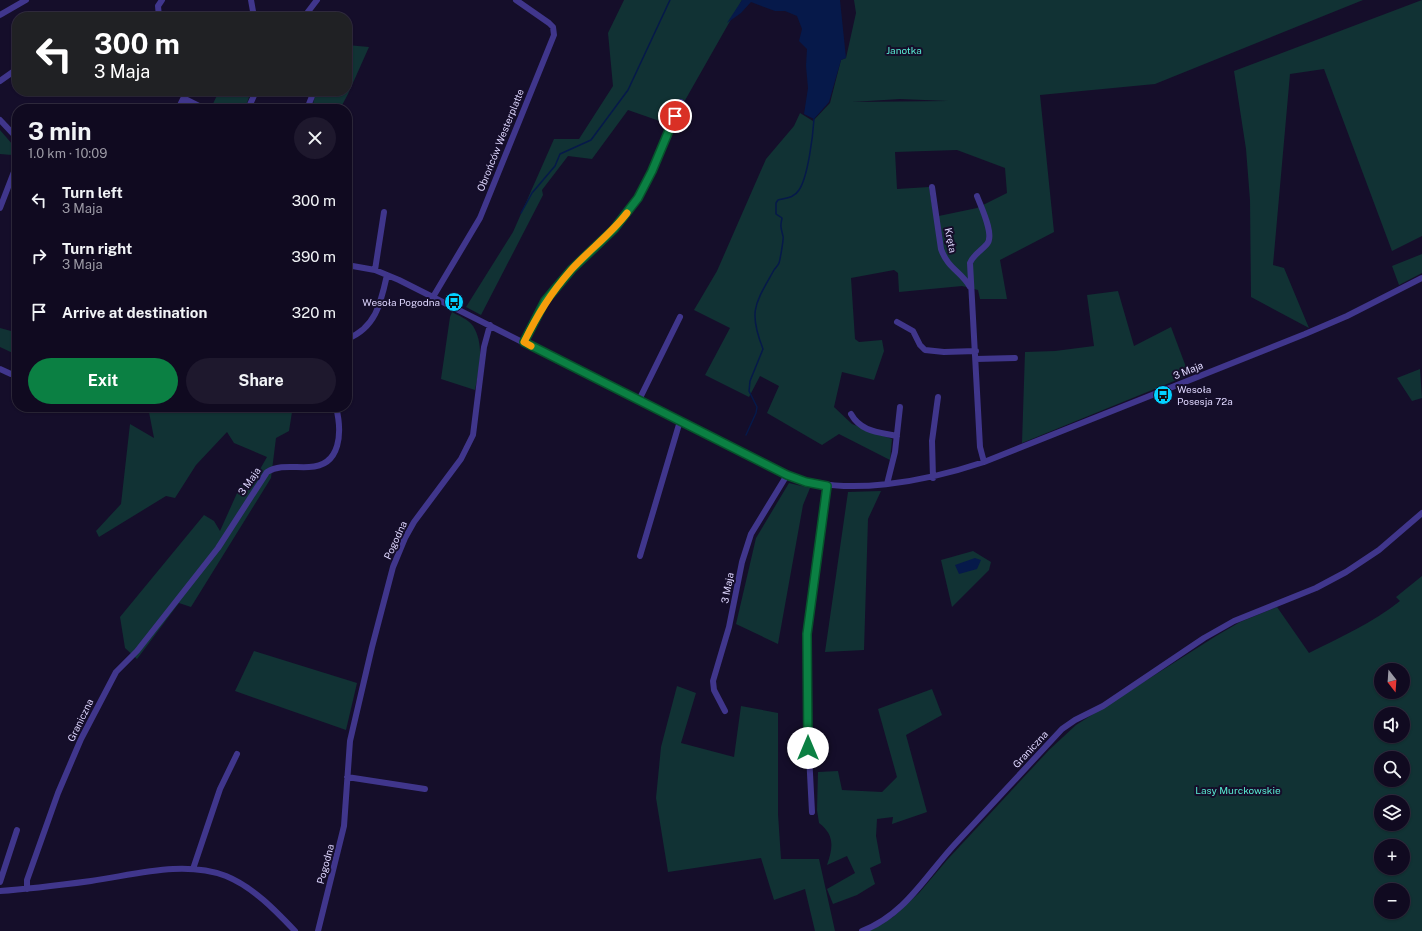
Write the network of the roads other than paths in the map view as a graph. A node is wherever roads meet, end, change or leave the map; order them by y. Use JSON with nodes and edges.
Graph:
{"nodes":[{"id":1,"x":26,"y":0,"type":"edge"},
{"id":2,"x":162,"y":0,"type":"edge"},
{"id":3,"x":252,"y":0,"type":"edge"},
{"id":4,"x":317,"y":0,"type":"edge"},
{"id":5,"x":516,"y":0,"type":"edge"},
{"id":6,"x":159,"y":12,"type":"edge"},
{"id":7,"x":253,"y":12,"type":"edge"},
{"id":8,"x":308,"y":12,"type":"edge"},
{"id":9,"x":0,"y":16,"type":"edge"},
{"id":10,"x":12,"y":73,"type":"edge"},
{"id":11,"x":0,"y":81,"type":"edge"},
{"id":12,"x":186,"y":96,"type":"edge"},
{"id":13,"x":185,"y":99,"type":"junction"},
{"id":14,"x":681,"y":102,"type":"dead end"},
{"id":15,"x":182,"y":104,"type":"edge"},
{"id":16,"x":194,"y":104,"type":"edge"},
{"id":17,"x":0,"y":120,"type":"edge"},
{"id":18,"x":12,"y":133,"type":"edge"},
{"id":19,"x":12,"y":177,"type":"edge"},
{"id":20,"x":932,"y":187,"type":"dead end"},
{"id":21,"x":977,"y":196,"type":"dead end"},
{"id":22,"x":0,"y":208,"type":"edge"},
{"id":23,"x":384,"y":212,"type":"dead end"},
{"id":24,"x":352,"y":266,"type":"edge"},
{"id":25,"x":374,"y":270,"type":"junction"},
{"id":26,"x":387,"y":275,"type":"junction"},
{"id":27,"x":1422,"y":278,"type":"edge"},
{"id":28,"x":970,"y":287,"type":"junction"},
{"id":29,"x":433,"y":297,"type":"junction"},
{"id":30,"x":680,"y":317,"type":"dead end"},
{"id":31,"x":897,"y":322,"type":"dead end"},
{"id":32,"x":490,"y":325,"type":"junction"},
{"id":33,"x":352,"y":336,"type":"edge"},
{"id":34,"x":524,"y":342,"type":"junction"},
{"id":35,"x":976,"y":351,"type":"junction"},
{"id":36,"x":1014,"y":358,"type":"dead end"},
{"id":37,"x":976,"y":359,"type":"junction"},
{"id":38,"x":0,"y":369,"type":"edge"},
{"id":39,"x":11,"y":374,"type":"dead end"},
{"id":40,"x":938,"y":397,"type":"dead end"},
{"id":41,"x":639,"y":400,"type":"junction"},
{"id":42,"x":900,"y":407,"type":"dead end"},
{"id":43,"x":337,"y":412,"type":"edge"},
{"id":44,"x":851,"y":414,"type":"dead end"},
{"id":45,"x":680,"y":421,"type":"junction"},
{"id":46,"x":897,"y":436,"type":"junction"},
{"id":47,"x":984,"y":462,"type":"junction"},
{"id":48,"x":787,"y":475,"type":"junction"},
{"id":49,"x":933,"y":478,"type":"junction"},
{"id":50,"x":887,"y":484,"type":"junction"},
{"id":51,"x":827,"y":486,"type":"junction"},
{"id":52,"x":1422,"y":513,"type":"edge"},
{"id":53,"x":640,"y":556,"type":"dead end"},
{"id":54,"x":191,"y":581,"type":"joint"},
{"id":55,"x":725,"y":711,"type":"dead end"},
{"id":56,"x":237,"y":754,"type":"dead end"},
{"id":57,"x":347,"y":777,"type":"junction"},
{"id":58,"x":425,"y":789,"type":"dead end"},
{"id":59,"x":812,"y":812,"type":"dead end"},
{"id":60,"x":17,"y":830,"type":"dead end"},
{"id":61,"x":193,"y":869,"type":"junction"},
{"id":62,"x":0,"y":882,"type":"edge"},
{"id":63,"x":27,"y":889,"type":"junction"},
{"id":64,"x":0,"y":891,"type":"edge"},
{"id":65,"x":294,"y":931,"type":"edge"},
{"id":66,"x":318,"y":931,"type":"edge"},
{"id":67,"x":862,"y":931,"type":"edge"}],
"edges":[{"from":1,"to":9,"type":"street"},
{"from":2,"to":6,"type":"street"},
{"from":3,"to":7,"type":"street"},
{"from":4,"to":8,"type":"street"},
{"from":5,"to":29,"type":"street","name":"Obrońców Westerplatte"},
{"from":10,"to":11,"type":"street"},
{"from":12,"to":13,"type":"street"},
{"from":13,"to":15,"type":"street"},
{"from":13,"to":16,"type":"street"},
{"from":14,"to":34,"type":"street"},
{"from":17,"to":18,"type":"street"},
{"from":19,"to":22,"type":"street"},
{"from":20,"to":28,"type":"street","name":"Kręta"},
{"from":21,"to":28,"type":"street","name":"Kręta"},
{"from":23,"to":25,"type":"street"},
{"from":24,"to":25,"type":"street","name":"3 Maja"},
{"from":25,"to":26,"type":"street","name":"3 Maja"},
{"from":26,"to":29,"type":"street","name":"3 Maja"},
{"from":26,"to":33,"type":"street"},
{"from":27,"to":47,"type":"street","name":"3 Maja"},
{"from":28,"to":35,"type":"street","name":"Kręta"},
{"from":29,"to":32,"type":"street","name":"3 Maja"},
{"from":30,"to":41,"type":"street"},
{"from":31,"to":35,"type":"street"},
{"from":32,"to":34,"type":"street","name":"3 Maja"},
{"from":32,"to":57,"type":"street","name":"Pogodna"},
{"from":34,"to":41,"type":"street","name":"3 Maja"},
{"from":35,"to":37,"type":"street","name":"Kręta"},
{"from":36,"to":37,"type":"street"},
{"from":37,"to":47,"type":"street","name":"Kręta"},
{"from":38,"to":39,"type":"street"},
{"from":40,"to":49,"type":"street"},
{"from":41,"to":45,"type":"street","name":"3 Maja"},
{"from":42,"to":46,"type":"street"},
{"from":43,"to":54,"type":"street","name":"3 Maja"},
{"from":44,"to":46,"type":"street"},
{"from":45,"to":48,"type":"street","name":"3 Maja"},
{"from":45,"to":53,"type":"street"},
{"from":46,"to":50,"type":"street"},
{"from":47,"to":49,"type":"street","name":"3 Maja"},
{"from":48,"to":51,"type":"street","name":"3 Maja"},
{"from":48,"to":55,"type":"street","name":"3 Maja"},
{"from":49,"to":50,"type":"street","name":"3 Maja"},
{"from":50,"to":51,"type":"street","name":"3 Maja"},
{"from":51,"to":59,"type":"street"},
{"from":52,"to":67,"type":"street","name":"Graniczna"},
{"from":54,"to":63,"type":"street","name":"Graniczna"},
{"from":56,"to":61,"type":"street"},
{"from":57,"to":58,"type":"street"},
{"from":57,"to":66,"type":"street","name":"Pogodna"},
{"from":60,"to":62,"type":"street"},
{"from":61,"to":63,"type":"street"},
{"from":61,"to":65,"type":"street"},
{"from":63,"to":64,"type":"street"}]}
